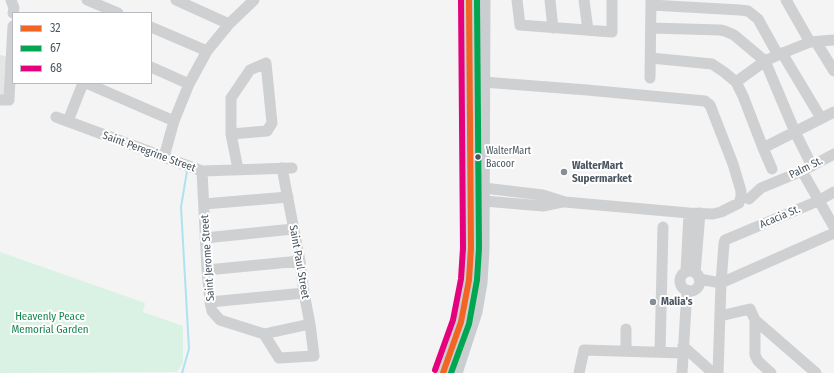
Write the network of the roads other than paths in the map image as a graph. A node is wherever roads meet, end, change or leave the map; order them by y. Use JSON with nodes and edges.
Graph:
{"nodes":[{"id":1,"x":11,"y":0,"type":"edge"},
{"id":2,"x":88,"y":0,"type":"edge"},
{"id":3,"x":176,"y":0,"type":"edge"},
{"id":4,"x":254,"y":0,"type":"edge"},
{"id":5,"x":469,"y":0,"type":"edge"},
{"id":6,"x":484,"y":0,"type":"edge"},
{"id":7,"x":517,"y":0,"type":"edge"},
{"id":8,"x":550,"y":0,"type":"edge"},
{"id":9,"x":584,"y":0,"type":"edge"},
{"id":10,"x":612,"y":0,"type":"edge"},
{"id":11,"x":786,"y":0,"type":"edge"},
{"id":12,"x":651,"y":3,"type":"edge"},
{"id":13,"x":725,"y":4,"type":"edge"},
{"id":14,"x":13,"y":12,"type":"edge"},
{"id":15,"x":116,"y":12,"type":"edge"},
{"id":16,"x":229,"y":24,"type":"junction"},
{"id":17,"x":152,"y":27,"type":"edge"},
{"id":18,"x":553,"y":28,"type":"junction"},
{"id":19,"x":651,"y":28,"type":"junction"},
{"id":20,"x":588,"y":30,"type":"junction"},
{"id":21,"x":834,"y":40,"type":"edge"},
{"id":22,"x":813,"y":42,"type":"junction"},
{"id":23,"x":12,"y":50,"type":"edge"},
{"id":24,"x":207,"y":51,"type":"junction"},
{"id":25,"x":780,"y":54,"type":"junction"},
{"id":26,"x":651,"y":58,"type":"junction"},
{"id":27,"x":765,"y":61,"type":"junction"},
{"id":28,"x":152,"y":67,"type":"edge"},
{"id":29,"x":834,"y":71,"type":"edge"},
{"id":30,"x":650,"y":78,"type":"dead end"},
{"id":31,"x":483,"y":82,"type":"junction"},
{"id":32,"x":736,"y":82,"type":"junction"},
{"id":33,"x":83,"y":84,"type":"edge"},
{"id":34,"x":88,"y":84,"type":"edge"},
{"id":35,"x":189,"y":84,"type":"junction"},
{"id":36,"x":0,"y":100,"type":"edge"},
{"id":37,"x":834,"y":112,"type":"edge"},
{"id":38,"x":56,"y":117,"type":"dead end"},
{"id":39,"x":820,"y":118,"type":"junction"},
{"id":40,"x":68,"y":121,"type":"junction"},
{"id":41,"x":174,"y":121,"type":"junction"},
{"id":42,"x":795,"y":132,"type":"junction"},
{"id":43,"x":232,"y":134,"type":"junction"},
{"id":44,"x":763,"y":148,"type":"junction"},
{"id":45,"x":834,"y":154,"type":"edge"},
{"id":46,"x":164,"y":157,"type":"junction"},
{"id":47,"x":287,"y":168,"type":"joint"},
{"id":48,"x":807,"y":168,"type":"junction"},
{"id":49,"x":238,"y":169,"type":"junction"},
{"id":50,"x":772,"y":169,"type":"dead end"},
{"id":51,"x":202,"y":171,"type":"junction"},
{"id":52,"x":834,"y":192,"type":"edge"},
{"id":53,"x":484,"y":194,"type":"junction"},
{"id":54,"x":288,"y":197,"type":"junction"},
{"id":55,"x":818,"y":200,"type":"junction"},
{"id":56,"x":744,"y":201,"type":"junction"},
{"id":57,"x":204,"y":204,"type":"junction"},
{"id":58,"x":694,"y":213,"type":"junction"},
{"id":59,"x":663,"y":227,"type":"dead end"},
{"id":60,"x":834,"y":227,"type":"edge"},
{"id":61,"x":293,"y":228,"type":"junction"},
{"id":62,"x":834,"y":233,"type":"edge"},
{"id":63,"x":205,"y":238,"type":"junction"},
{"id":64,"x":300,"y":261,"type":"junction"},
{"id":65,"x":207,"y":270,"type":"junction"},
{"id":66,"x":693,"y":275,"type":"junction"},
{"id":67,"x":721,"y":283,"type":"junction"},
{"id":68,"x":687,"y":290,"type":"junction"},
{"id":69,"x":304,"y":293,"type":"junction"},
{"id":70,"x":210,"y":302,"type":"junction"},
{"id":71,"x":720,"y":316,"type":"junction"},
{"id":72,"x":755,"y":320,"type":"junction"},
{"id":73,"x":310,"y":324,"type":"junction"},
{"id":74,"x":626,"y":329,"type":"dead end"},
{"id":75,"x":264,"y":334,"type":"junction"},
{"id":76,"x":683,"y":350,"type":"junction"},
{"id":77,"x":626,"y":351,"type":"junction"},
{"id":78,"x":660,"y":352,"type":"junction"},
{"id":79,"x":443,"y":373,"type":"edge"},
{"id":80,"x":456,"y":373,"type":"edge"},
{"id":81,"x":579,"y":373,"type":"edge"},
{"id":82,"x":682,"y":373,"type":"edge"},
{"id":83,"x":713,"y":373,"type":"edge"},
{"id":84,"x":718,"y":373,"type":"edge"},
{"id":85,"x":771,"y":373,"type":"edge"},
{"id":86,"x":816,"y":373,"type":"edge"}],
"edges":[{"from":1,"to":14,"type":"street"},
{"from":2,"to":15,"type":"street"},
{"from":3,"to":16,"type":"street"},
{"from":4,"to":16,"type":"street"},
{"from":5,"to":79,"type":"main road"},
{"from":6,"to":31,"type":"main road"},
{"from":7,"to":18,"type":"street"},
{"from":8,"to":18,"type":"street"},
{"from":9,"to":20,"type":"street"},
{"from":10,"to":20,"type":"street"},
{"from":11,"to":22,"type":"street"},
{"from":12,"to":13,"type":"street"},
{"from":12,"to":19,"type":"street"},
{"from":13,"to":25,"type":"street"},
{"from":16,"to":24,"type":"street"},
{"from":17,"to":24,"type":"street"},
{"from":18,"to":20,"type":"street"},
{"from":19,"to":26,"type":"street"},
{"from":19,"to":27,"type":"street"},
{"from":21,"to":22,"type":"street"},
{"from":22,"to":25,"type":"street"},
{"from":22,"to":29,"type":"street"},
{"from":23,"to":36,"type":"street"},
{"from":24,"to":35,"type":"street"},
{"from":25,"to":27,"type":"street"},
{"from":25,"to":39,"type":"street"},
{"from":26,"to":30,"type":"street"},
{"from":26,"to":32,"type":"street"},
{"from":27,"to":32,"type":"street"},
{"from":27,"to":42,"type":"street"},
{"from":28,"to":35,"type":"street"},
{"from":31,"to":53,"type":"main road"},
{"from":31,"to":56,"type":"street"},
{"from":32,"to":44,"type":"street"},
{"from":33,"to":40,"type":"street"},
{"from":34,"to":41,"type":"street"},
{"from":35,"to":41,"type":"street"},
{"from":37,"to":39,"type":"street"},
{"from":38,"to":40,"type":"street","name":"Saint Peregrine Street"},
{"from":39,"to":42,"type":"street"},
{"from":40,"to":46,"type":"street","name":"Saint Peregrine Street"},
{"from":41,"to":46,"type":"street"},
{"from":42,"to":44,"type":"street"},
{"from":42,"to":48,"type":"street"},
{"from":43,"to":43,"type":"street"},
{"from":43,"to":49,"type":"street"},
{"from":44,"to":50,"type":"street"},
{"from":45,"to":48,"type":"street","name":"Palm St."},
{"from":46,"to":51,"type":"street","name":"Saint Peregrine Street"},
{"from":47,"to":49,"type":"street","name":"Saint Peregrine Street"},
{"from":47,"to":54,"type":"street","name":"Saint Paul Street"},
{"from":48,"to":55,"type":"street"},
{"from":48,"to":56,"type":"street","name":"Palm St."},
{"from":49,"to":51,"type":"street","name":"Saint Peregrine Street"},
{"from":51,"to":57,"type":"street","name":"Saint Jerome Street"},
{"from":52,"to":55,"type":"street","name":"Acacia St."},
{"from":53,"to":58,"type":"street","name":"Palm St."},
{"from":53,"to":80,"type":"main road"},
{"from":54,"to":57,"type":"street"},
{"from":54,"to":61,"type":"street","name":"Saint Paul Street"},
{"from":55,"to":60,"type":"street"},
{"from":55,"to":67,"type":"street","name":"Acacia St."},
{"from":56,"to":58,"type":"street","name":"Palm St."},
{"from":57,"to":63,"type":"street","name":"Saint Jerome Street"},
{"from":58,"to":66,"type":"street"},
{"from":59,"to":78,"type":"street"},
{"from":61,"to":63,"type":"street"},
{"from":61,"to":64,"type":"street","name":"Saint Paul Street"},
{"from":62,"to":67,"type":"street"},
{"from":63,"to":65,"type":"street","name":"Saint Jerome Street"},
{"from":64,"to":65,"type":"street"},
{"from":64,"to":69,"type":"street","name":"Saint Paul Street"},
{"from":65,"to":70,"type":"street","name":"Saint Jerome Street"},
{"from":66,"to":67,"type":"street"},
{"from":66,"to":68,"type":"street"},
{"from":66,"to":68,"type":"street"},
{"from":67,"to":71,"type":"street"},
{"from":68,"to":76,"type":"street"},
{"from":69,"to":70,"type":"street"},
{"from":69,"to":73,"type":"street","name":"Saint Paul Street"},
{"from":70,"to":75,"type":"street","name":"Saint Jerome Street"},
{"from":71,"to":72,"type":"street"},
{"from":71,"to":84,"type":"street"},
{"from":72,"to":85,"type":"street"},
{"from":72,"to":86,"type":"street"},
{"from":73,"to":75,"type":"street"},
{"from":73,"to":75,"type":"street","name":"Saint Paul Street"},
{"from":74,"to":77,"type":"street"},
{"from":76,"to":78,"type":"street"},
{"from":76,"to":82,"type":"street"},
{"from":76,"to":83,"type":"street"},
{"from":77,"to":78,"type":"street"},
{"from":77,"to":81,"type":"street"}]}
